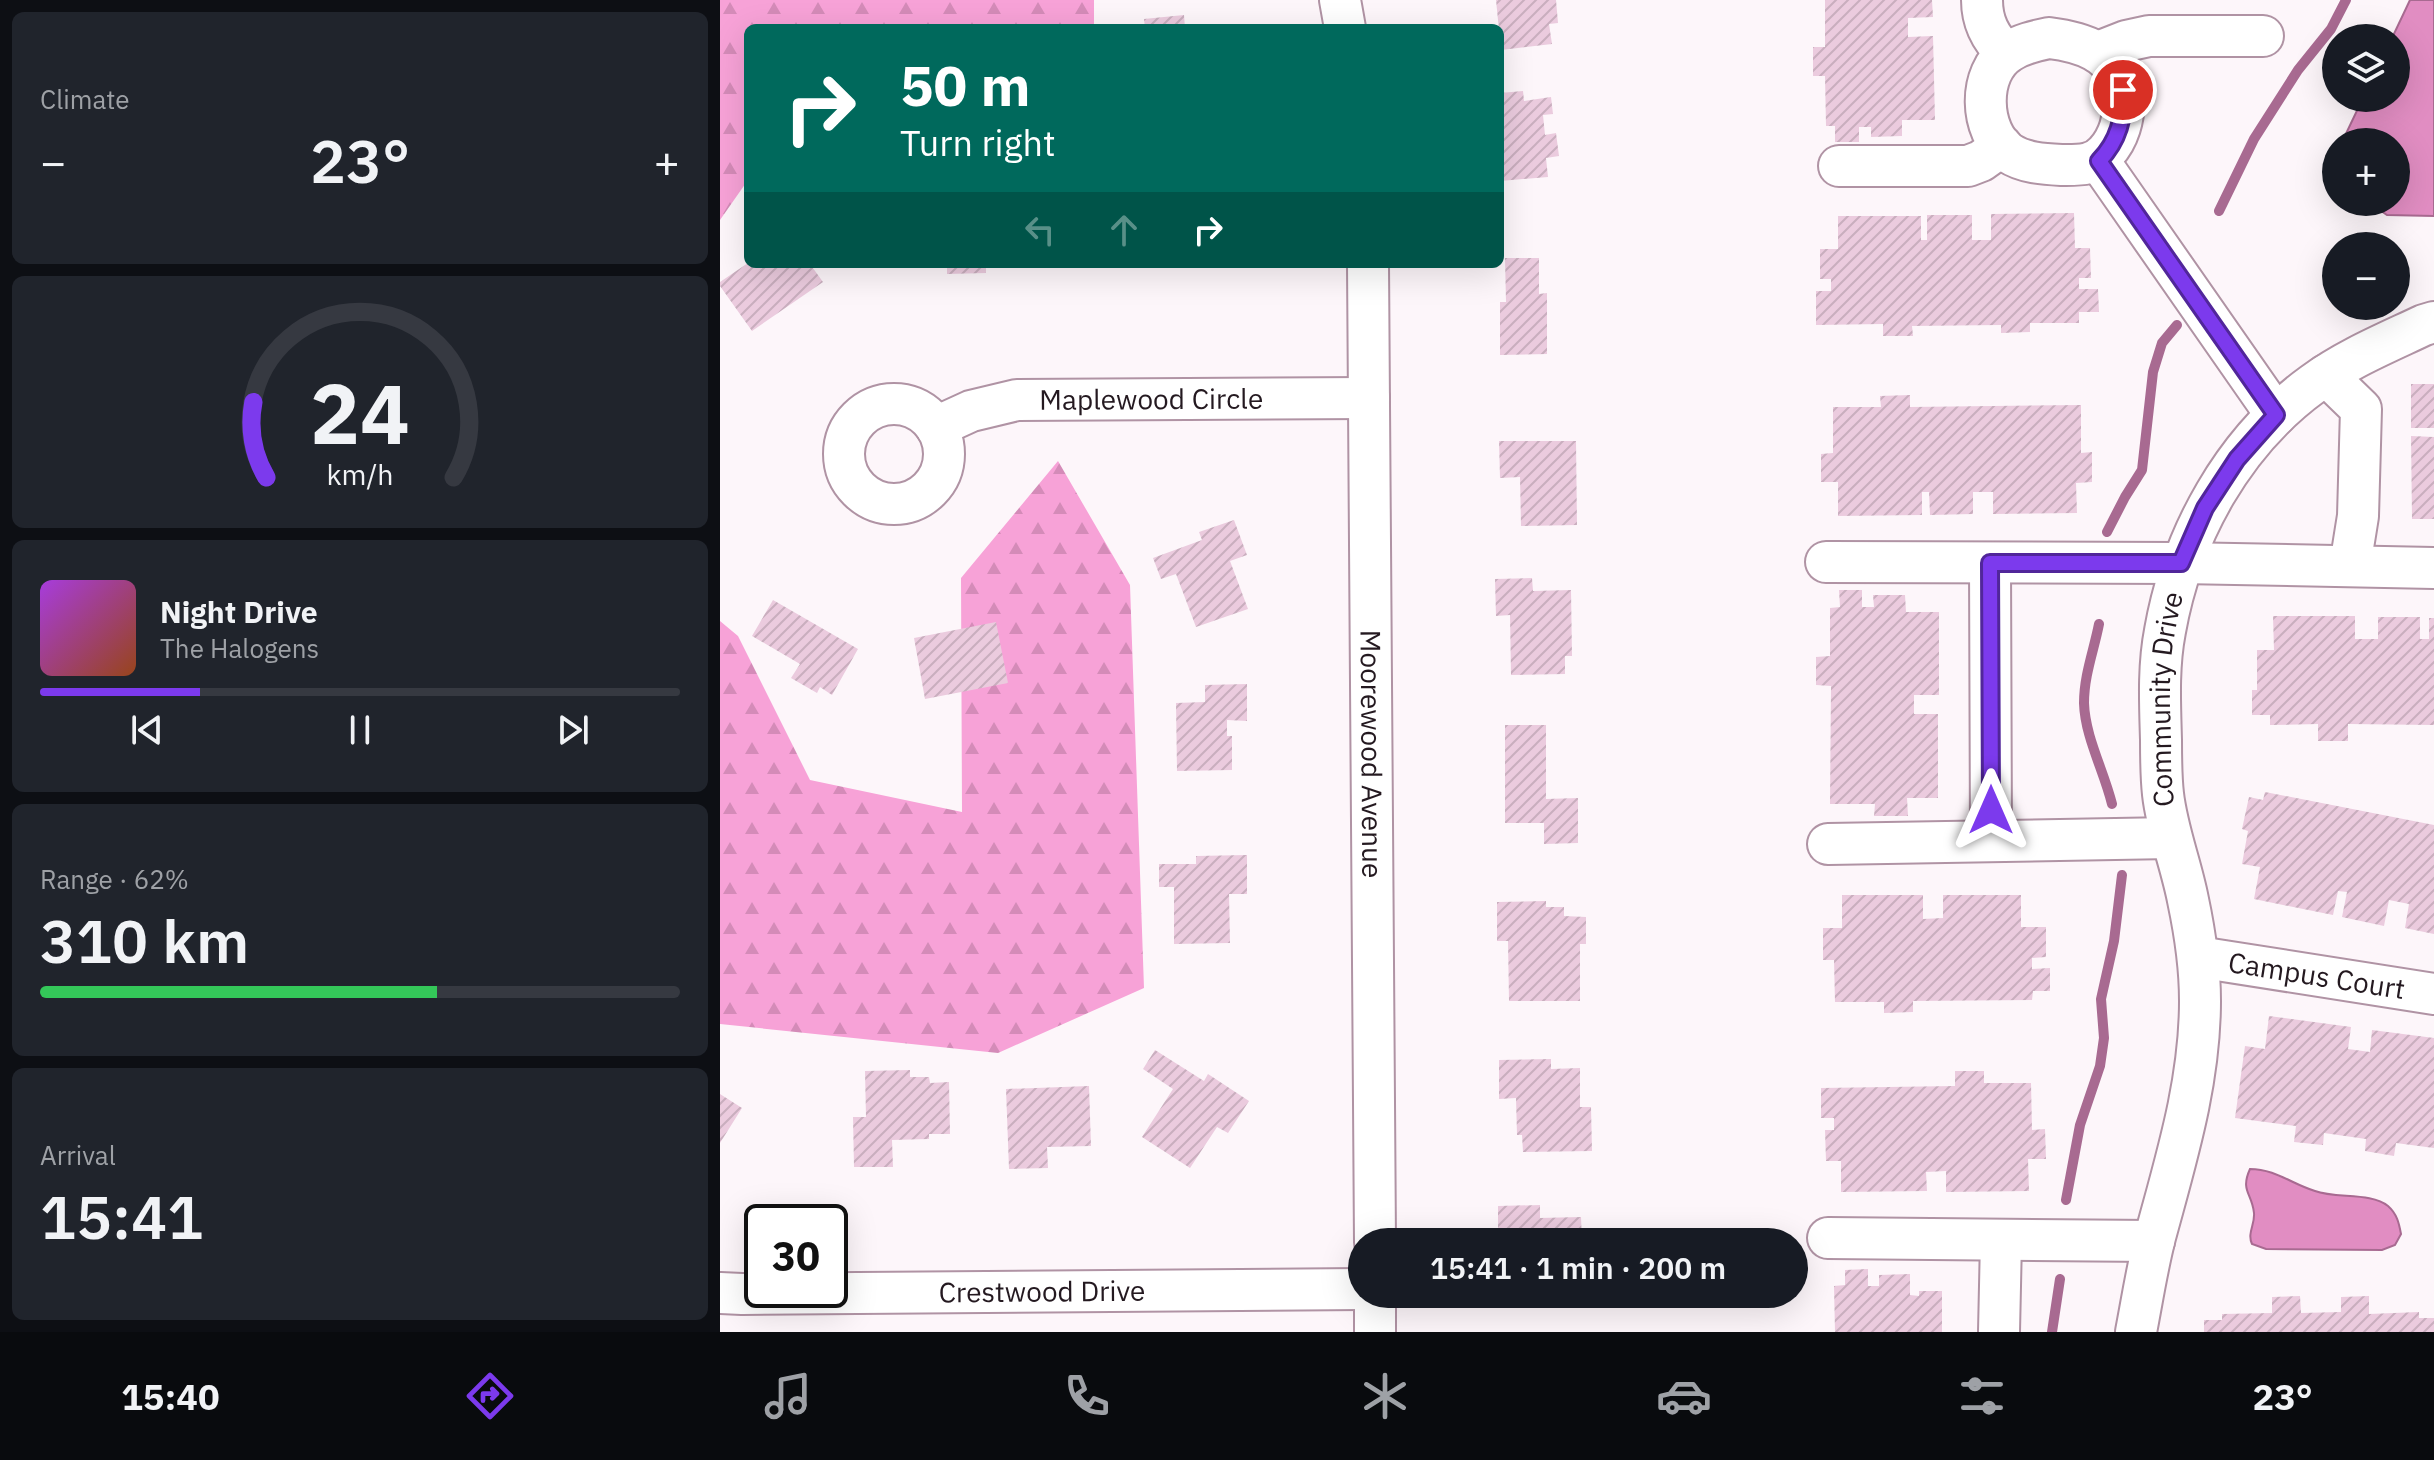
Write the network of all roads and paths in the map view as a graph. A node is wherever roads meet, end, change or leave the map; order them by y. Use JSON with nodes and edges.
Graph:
{"nodes":[{"id":1,"x":1340,"y":0,"type":"edge"},
{"id":2,"x":1982,"y":0,"type":"edge"},
{"id":3,"x":1344,"y":24,"type":"edge"},
{"id":4,"x":2263,"y":36,"type":"dead end"},
{"id":5,"x":2098,"y":52,"type":"junction"},
{"id":6,"x":2006,"y":53,"type":"junction"},
{"id":7,"x":2002,"y":146,"type":"junction"},
{"id":8,"x":2099,"y":161,"type":"junction"},
{"id":9,"x":1839,"y":166,"type":"dead end"},
{"id":10,"x":1368,"y":268,"type":"edge"},
{"id":11,"x":2434,"y":322,"type":"edge"},
{"id":12,"x":2326,"y":375,"type":"junction"},
{"id":13,"x":1369,"y":398,"type":"junction"},
{"id":14,"x":2276,"y":415,"type":"junction"},
{"id":15,"x":936,"y":427,"type":"dead end"},
{"id":16,"x":1826,"y":562,"type":"dead end"},
{"id":17,"x":1990,"y":563,"type":"junction"},
{"id":18,"x":2181,"y":563,"type":"junction"},
{"id":19,"x":2350,"y":566,"type":"junction"},
{"id":20,"x":2434,"y":568,"type":"edge"},
{"id":21,"x":2171,"y":838,"type":"junction"},
{"id":22,"x":1991,"y":841,"type":"junction"},
{"id":23,"x":1828,"y":844,"type":"dead end"},
{"id":24,"x":2198,"y":957,"type":"junction"},
{"id":25,"x":2434,"y":994,"type":"edge"},
{"id":26,"x":1375,"y":1228,"type":"edge"},
{"id":27,"x":1828,"y":1238,"type":"dead end"},
{"id":28,"x":2001,"y":1240,"type":"junction"},
{"id":29,"x":2154,"y":1241,"type":"junction"},
{"id":30,"x":1348,"y":1289,"type":"edge"},
{"id":31,"x":720,"y":1293,"type":"edge"},
{"id":32,"x":1375,"y":1308,"type":"edge"},
{"id":33,"x":1375,"y":1332,"type":"edge"},
{"id":34,"x":1999,"y":1332,"type":"edge"},
{"id":35,"x":2136,"y":1332,"type":"edge"}],
"edges":[{"from":1,"to":3,"type":"street"},
{"from":2,"to":6,"type":"street"},
{"from":4,"to":5,"type":"street"},
{"from":5,"to":6,"type":"street"},
{"from":5,"to":8,"type":"street"},
{"from":6,"to":7,"type":"street"},
{"from":7,"to":8,"type":"street"},
{"from":7,"to":9,"type":"street"},
{"from":8,"to":14,"type":"street"},
{"from":10,"to":13,"type":"street","name":"Moorewood Avenue"},
{"from":11,"to":12,"type":"street","name":"Community Drive"},
{"from":12,"to":14,"type":"street","name":"Community Drive"},
{"from":12,"to":19,"type":"street"},
{"from":13,"to":15,"type":"street","name":"Maplewood Circle"},
{"from":13,"to":26,"type":"street","name":"Moorewood Avenue"},
{"from":14,"to":18,"type":"street","name":"Community Drive"},
{"from":16,"to":17,"type":"street"},
{"from":17,"to":18,"type":"street"},
{"from":17,"to":22,"type":"street"},
{"from":18,"to":19,"type":"street"},
{"from":18,"to":21,"type":"street","name":"Community Drive"},
{"from":19,"to":20,"type":"street"},
{"from":21,"to":22,"type":"street"},
{"from":21,"to":24,"type":"street","name":"Community Drive"},
{"from":22,"to":23,"type":"street"},
{"from":24,"to":25,"type":"street","name":"Campus Court"},
{"from":24,"to":29,"type":"street","name":"Community Drive"},
{"from":27,"to":28,"type":"street"},
{"from":28,"to":29,"type":"street"},
{"from":28,"to":34,"type":"street"},
{"from":29,"to":35,"type":"street","name":"Community Drive"},
{"from":30,"to":31,"type":"street","name":"Crestwood Drive"},
{"from":32,"to":33,"type":"street"}]}
